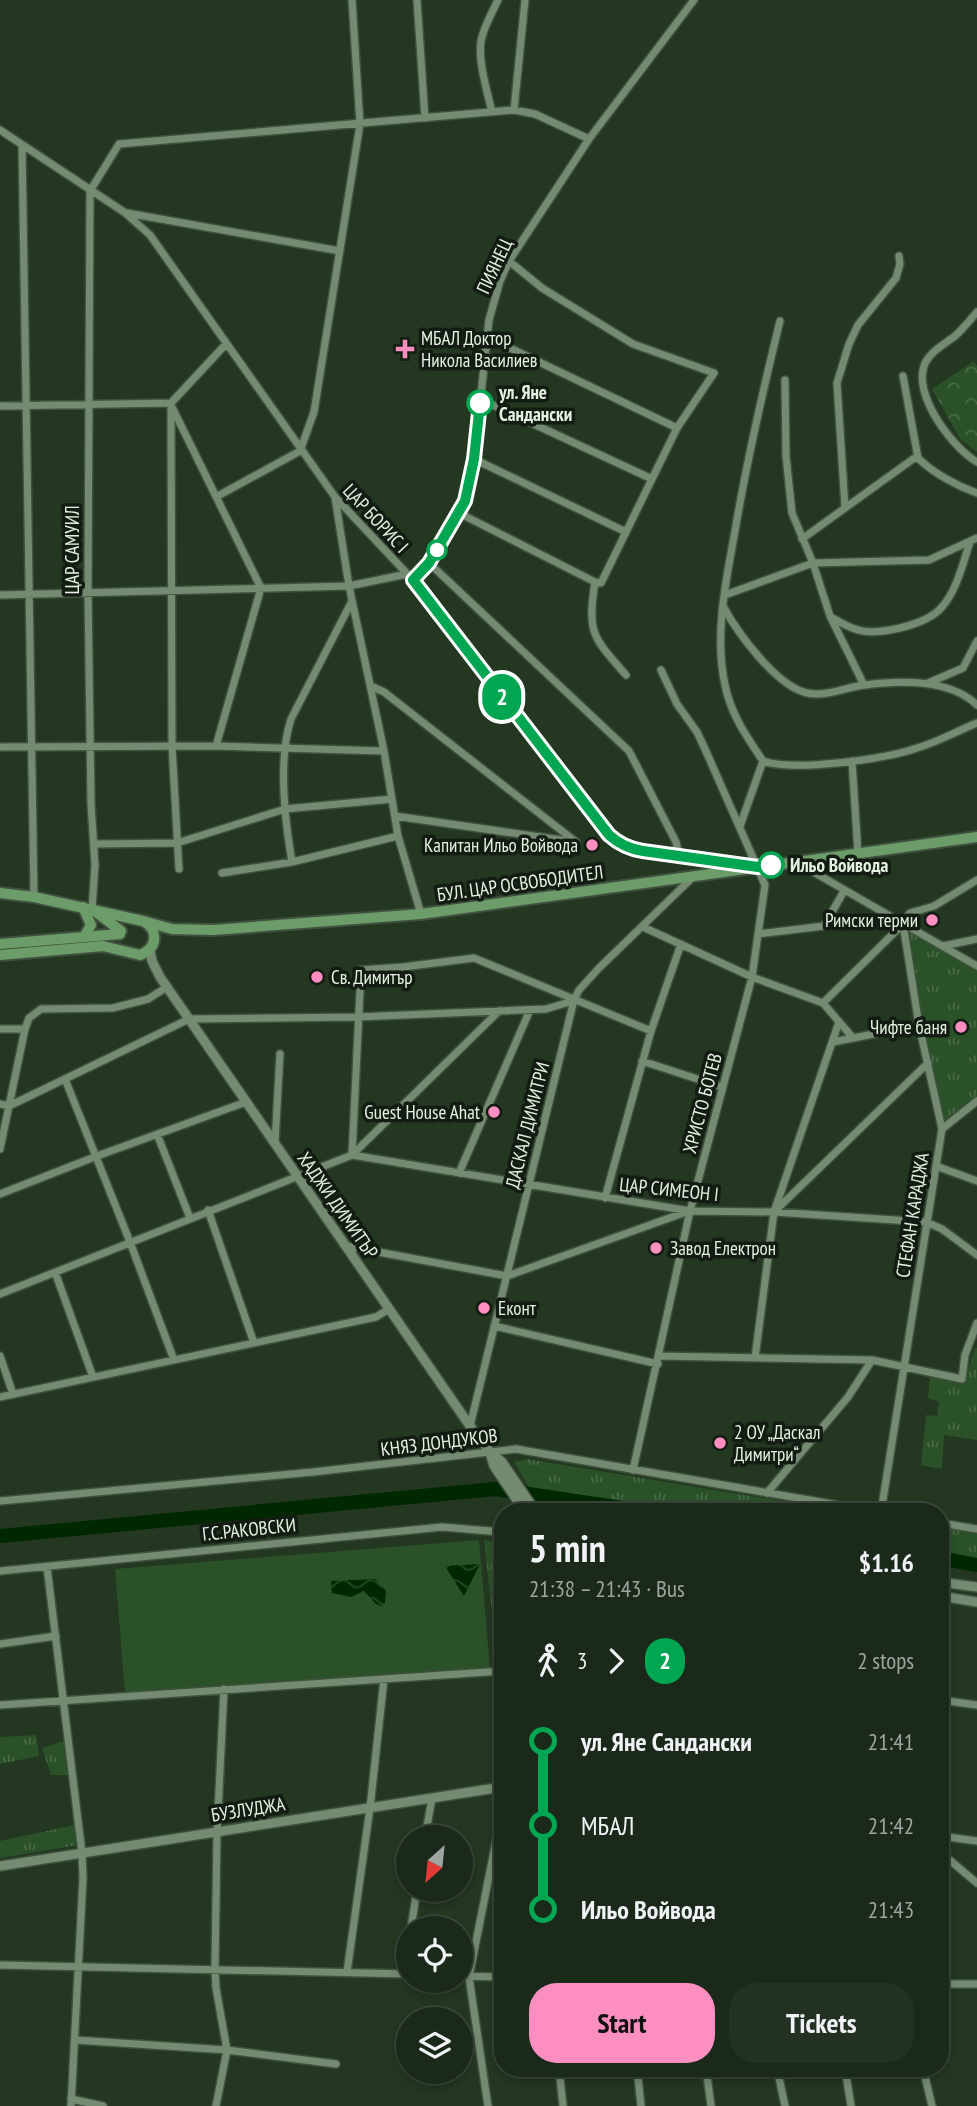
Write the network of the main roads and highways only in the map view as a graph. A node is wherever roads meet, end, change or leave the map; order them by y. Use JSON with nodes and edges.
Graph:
{"nodes":[{"id":1,"x":977,"y":837,"type":"edge"},
{"id":2,"x":0,"y":893,"type":"edge"},
{"id":3,"x":87,"y":908,"type":"junction"},
{"id":4,"x":140,"y":920,"type":"junction"},
{"id":5,"x":191,"y":931,"type":"junction"},
{"id":6,"x":120,"y":933,"type":"junction"},
{"id":7,"x":83,"y":937,"type":"junction"},
{"id":8,"x":0,"y":944,"type":"edge"},
{"id":9,"x":152,"y":946,"type":"junction"},
{"id":10,"x":130,"y":953,"type":"junction"},
{"id":11,"x":0,"y":954,"type":"edge"}],
"edges":[{"from":1,"to":5,"type":"main road","name":"БУЛ. ЦАР ОСВОБОДИТЕЛ"},
{"from":2,"to":3,"type":"main road"},
{"from":3,"to":4,"type":"main road"},
{"from":3,"to":6,"type":"main road"},
{"from":3,"to":7,"type":"main road"},
{"from":4,"to":5,"type":"main road"},
{"from":4,"to":6,"type":"main road"},
{"from":4,"to":9,"type":"main road"},
{"from":5,"to":9,"type":"main road"},
{"from":6,"to":7,"type":"main road"},
{"from":6,"to":10,"type":"main road"},
{"from":7,"to":8,"type":"main road"},
{"from":9,"to":10,"type":"main road"},
{"from":10,"to":11,"type":"main road"}]}
